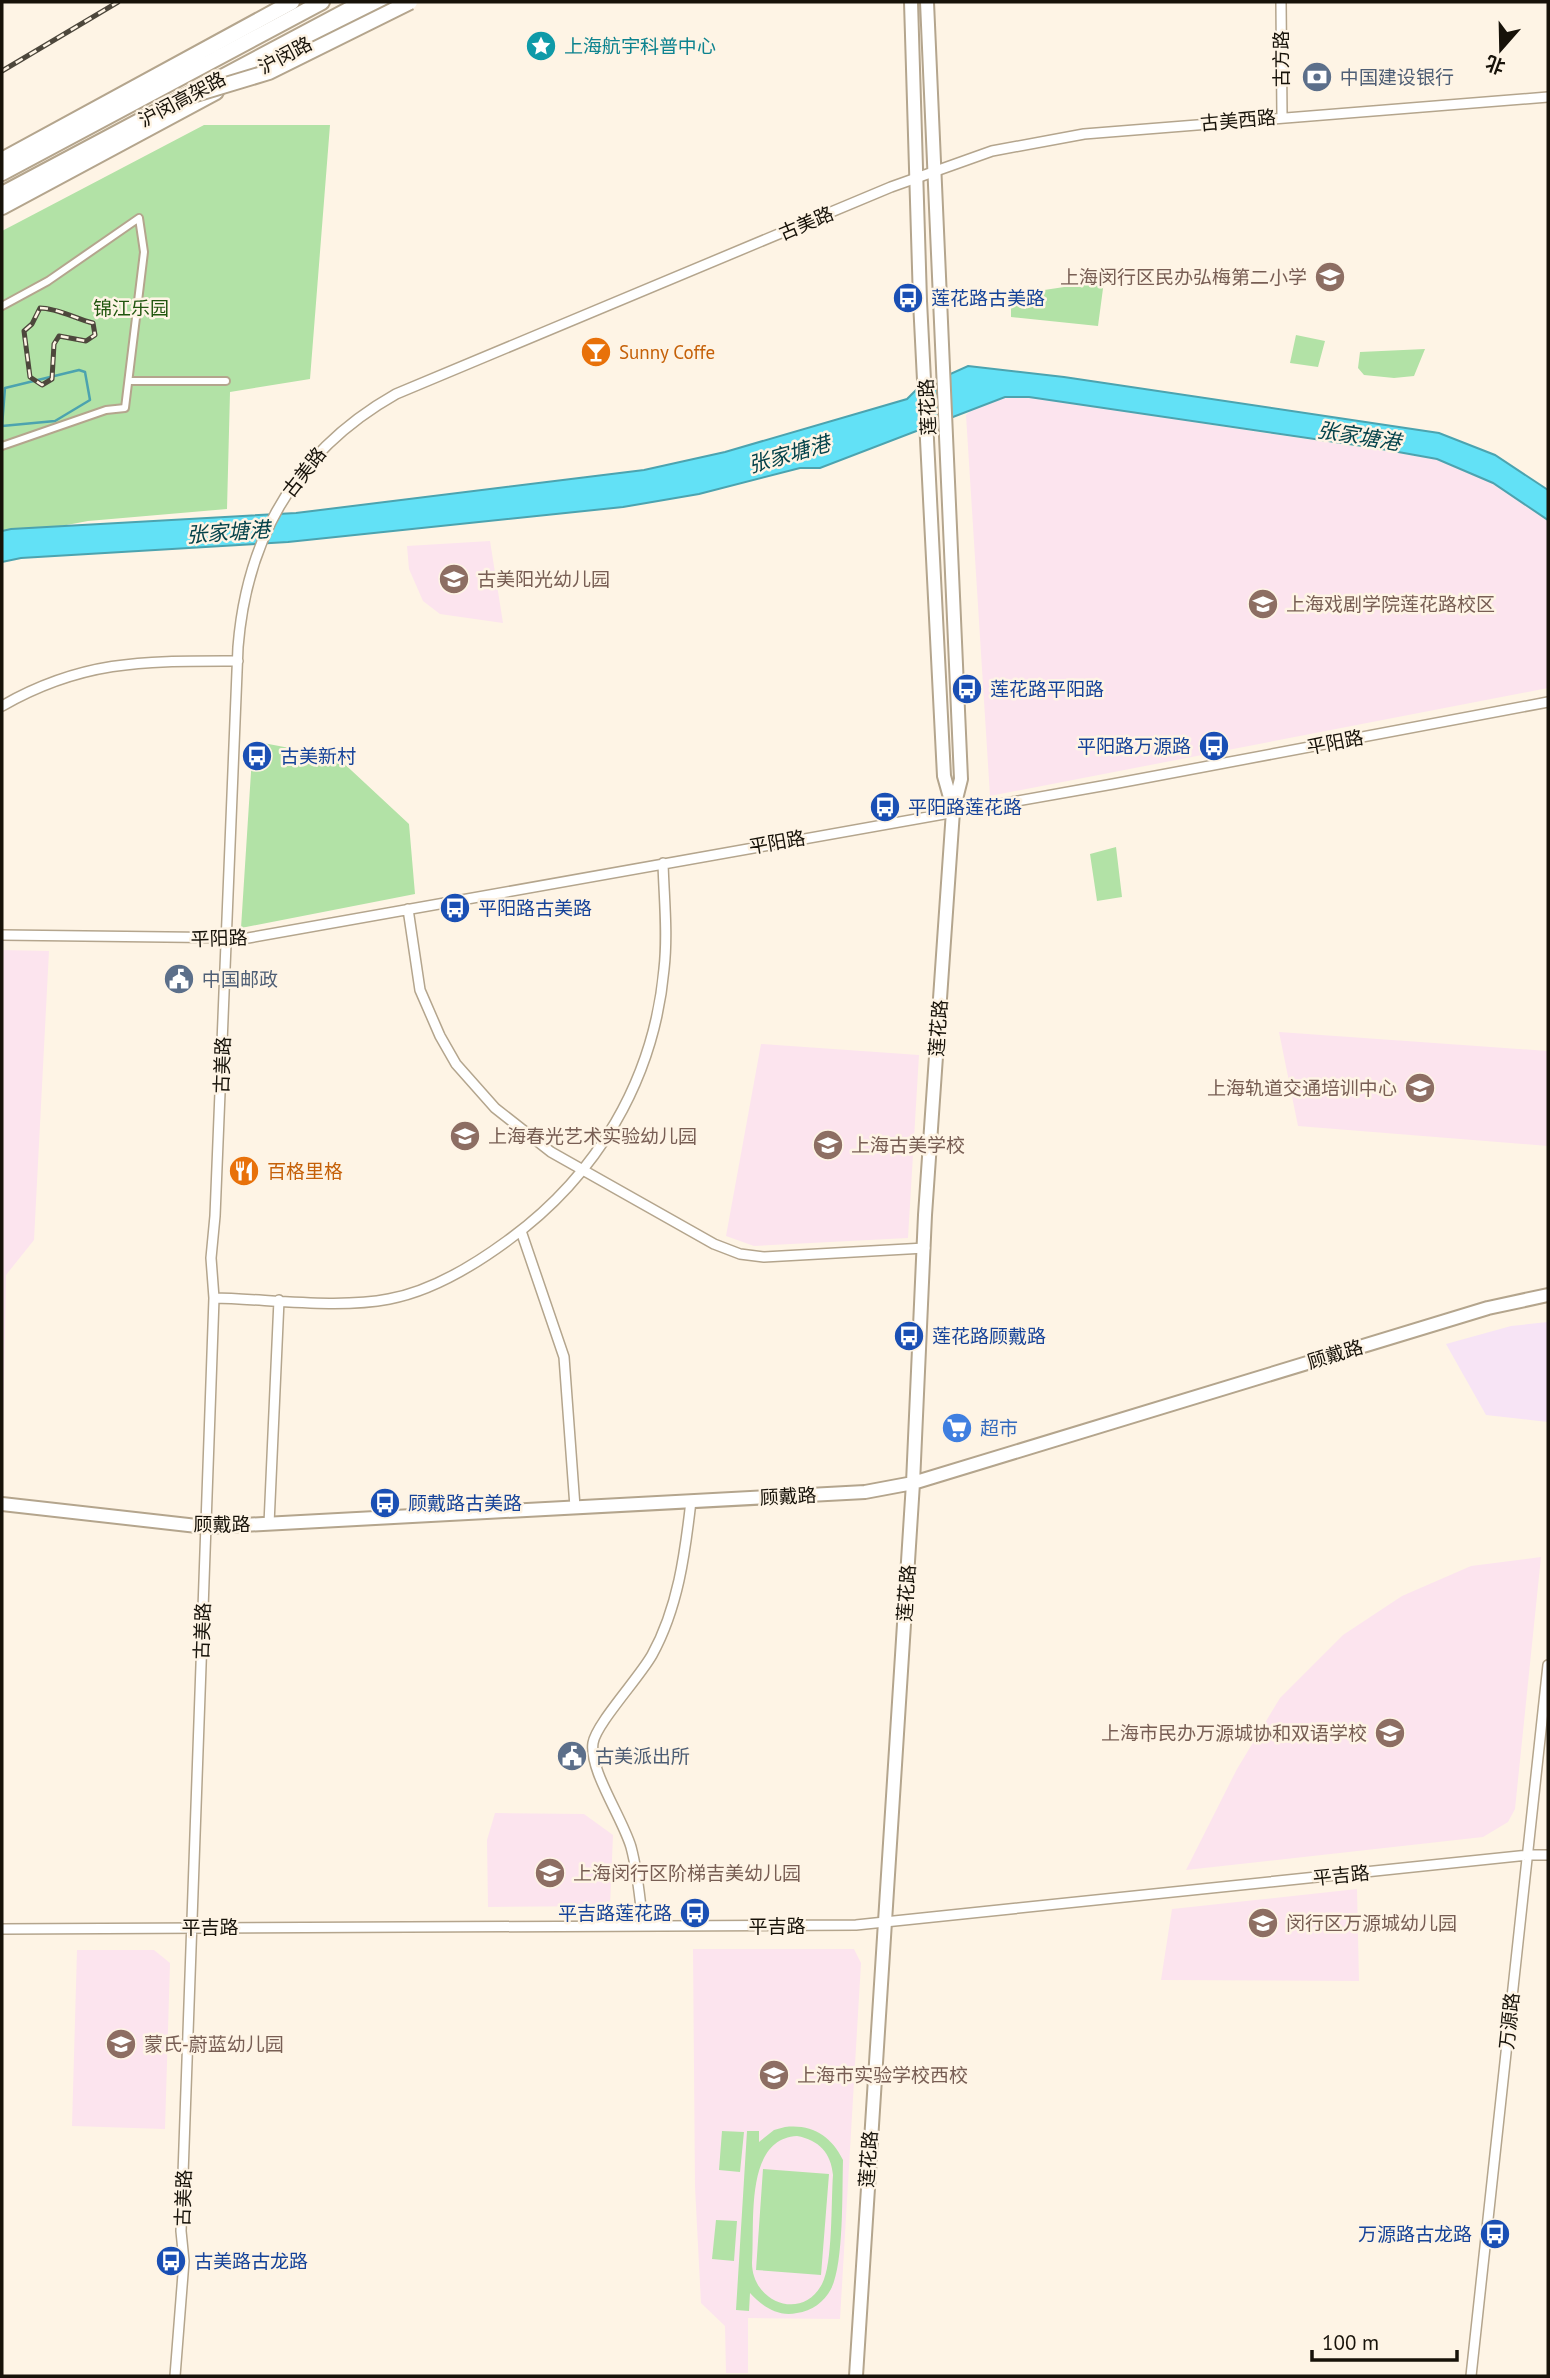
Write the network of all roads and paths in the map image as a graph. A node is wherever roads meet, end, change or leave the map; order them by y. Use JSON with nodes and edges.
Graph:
{"nodes":[{"id":1,"x":292,"y":2,"type":"edge"},
{"id":2,"x":321,"y":2,"type":"edge"},
{"id":3,"x":363,"y":2,"type":"edge"},
{"id":4,"x":383,"y":2,"type":"edge"},
{"id":5,"x":410,"y":2,"type":"edge"},
{"id":6,"x":912,"y":2,"type":"edge"},
{"id":7,"x":927,"y":2,"type":"edge"},
{"id":8,"x":1281,"y":2,"type":"edge"},
{"id":9,"x":186,"y":97,"type":"junction"},
{"id":10,"x":1548,"y":97,"type":"edge"},
{"id":11,"x":1282,"y":117,"type":"junction"},
{"id":12,"x":2,"y":160,"type":"edge"},
{"id":13,"x":934,"y":172,"type":"junction"},
{"id":14,"x":2,"y":173,"type":"edge"},
{"id":15,"x":915,"y":179,"type":"junction"},
{"id":16,"x":2,"y":194,"type":"edge"},
{"id":17,"x":2,"y":207,"type":"edge"},
{"id":18,"x":2,"y":306,"type":"edge"},
{"id":19,"x":131,"y":381,"type":"junction"},
{"id":20,"x":226,"y":381,"type":"dead end"},
{"id":21,"x":2,"y":446,"type":"edge"},
{"id":22,"x":238,"y":661,"type":"junction"},
{"id":23,"x":1548,"y":702,"type":"edge"},
{"id":24,"x":2,"y":706,"type":"edge"},
{"id":25,"x":953,"y":811,"type":"junction"},
{"id":26,"x":663,"y":863,"type":"junction"},
{"id":27,"x":408,"y":909,"type":"junction"},
{"id":28,"x":2,"y":935,"type":"edge"},
{"id":29,"x":227,"y":940,"type":"junction"},
{"id":30,"x":585,"y":1171,"type":"junction"},
{"id":31,"x":521,"y":1231,"type":"junction"},
{"id":32,"x":925,"y":1248,"type":"junction"},
{"id":33,"x":1548,"y":1295,"type":"edge"},
{"id":34,"x":214,"y":1298,"type":"junction"},
{"id":35,"x":279,"y":1300,"type":"junction"},
{"id":36,"x":914,"y":1483,"type":"junction"},
{"id":37,"x":691,"y":1501,"type":"junction"},
{"id":38,"x":2,"y":1504,"type":"edge"},
{"id":39,"x":575,"y":1507,"type":"junction"},
{"id":40,"x":269,"y":1524,"type":"junction"},
{"id":41,"x":206,"y":1527,"type":"junction"},
{"id":42,"x":1548,"y":1665,"type":"edge"},
{"id":43,"x":1528,"y":1855,"type":"junction"},
{"id":44,"x":1548,"y":1855,"type":"edge"},
{"id":45,"x":886,"y":1924,"type":"junction"},
{"id":46,"x":643,"y":1926,"type":"junction"},
{"id":47,"x":192,"y":1927,"type":"junction"},
{"id":48,"x":2,"y":1929,"type":"edge"},
{"id":49,"x":176,"y":2376,"type":"edge"},
{"id":50,"x":856,"y":2376,"type":"edge"},
{"id":51,"x":1471,"y":2376,"type":"edge"}],
"edges":[{"from":1,"to":12,"type":"main road"},
{"from":2,"to":14,"type":"main road","name":"沪闵高架路"},
{"from":3,"to":9,"type":"main road","name":"沪闵高架路","bridge":true},
{"from":4,"to":17,"type":"main road","name":"沪闵路"},
{"from":5,"to":9,"type":"main road","bridge":true},
{"from":6,"to":15,"type":"main road","name":"莲花路"},
{"from":7,"to":13,"type":"main road","name":"莲花路"},
{"from":8,"to":11,"type":"street","name":"古方路"},
{"from":9,"to":16,"type":"main road","name":"沪闵高架路"},
{"from":10,"to":11,"type":"street","name":"古美西路"},
{"from":11,"to":13,"type":"street","name":"古美西路"},
{"from":13,"to":15,"type":"street","name":"古美路"},
{"from":13,"to":25,"type":"main road","name":"莲花路"},
{"from":15,"to":22,"type":"street","name":"古美路"},
{"from":15,"to":25,"type":"main road","name":"莲花路"},
{"from":18,"to":19,"type":"street"},
{"from":19,"to":20,"type":"street"},
{"from":19,"to":21,"type":"street"},
{"from":22,"to":24,"type":"street"},
{"from":22,"to":29,"type":"street","name":"古美路"},
{"from":23,"to":25,"type":"street","name":"平阳路"},
{"from":25,"to":26,"type":"street","name":"平阳路"},
{"from":25,"to":32,"type":"main road","name":"莲花路"},
{"from":26,"to":27,"type":"street","name":"平阳路"},
{"from":26,"to":30,"type":"street"},
{"from":27,"to":29,"type":"street","name":"平阳路"},
{"from":27,"to":30,"type":"street"},
{"from":28,"to":29,"type":"street","name":"平阳路"},
{"from":29,"to":34,"type":"street","name":"古美路"},
{"from":30,"to":31,"type":"street"},
{"from":30,"to":32,"type":"street"},
{"from":31,"to":35,"type":"street"},
{"from":31,"to":39,"type":"street"},
{"from":32,"to":36,"type":"main road","name":"莲花路"},
{"from":33,"to":36,"type":"main road","name":"顾戴路"},
{"from":34,"to":35,"type":"street"},
{"from":34,"to":41,"type":"street","name":"古美路"},
{"from":35,"to":40,"type":"street"},
{"from":36,"to":37,"type":"main road","name":"顾戴路"},
{"from":36,"to":45,"type":"main road","name":"莲花路"},
{"from":37,"to":39,"type":"main road","name":"顾戴路"},
{"from":37,"to":46,"type":"street"},
{"from":38,"to":41,"type":"main road","name":"顾戴路"},
{"from":39,"to":40,"type":"main road","name":"顾戴路"},
{"from":40,"to":41,"type":"main road","name":"顾戴路"},
{"from":41,"to":47,"type":"street","name":"古美路"},
{"from":42,"to":43,"type":"street","name":"万源路"},
{"from":43,"to":44,"type":"street","name":"平吉路"},
{"from":43,"to":45,"type":"street","name":"平吉路"},
{"from":43,"to":51,"type":"street","name":"万源路"},
{"from":45,"to":46,"type":"street","name":"平吉路"},
{"from":45,"to":50,"type":"main road","name":"莲花路"},
{"from":46,"to":47,"type":"street","name":"平吉路"},
{"from":47,"to":48,"type":"street","name":"平吉路"},
{"from":47,"to":49,"type":"street","name":"古美路"}]}
